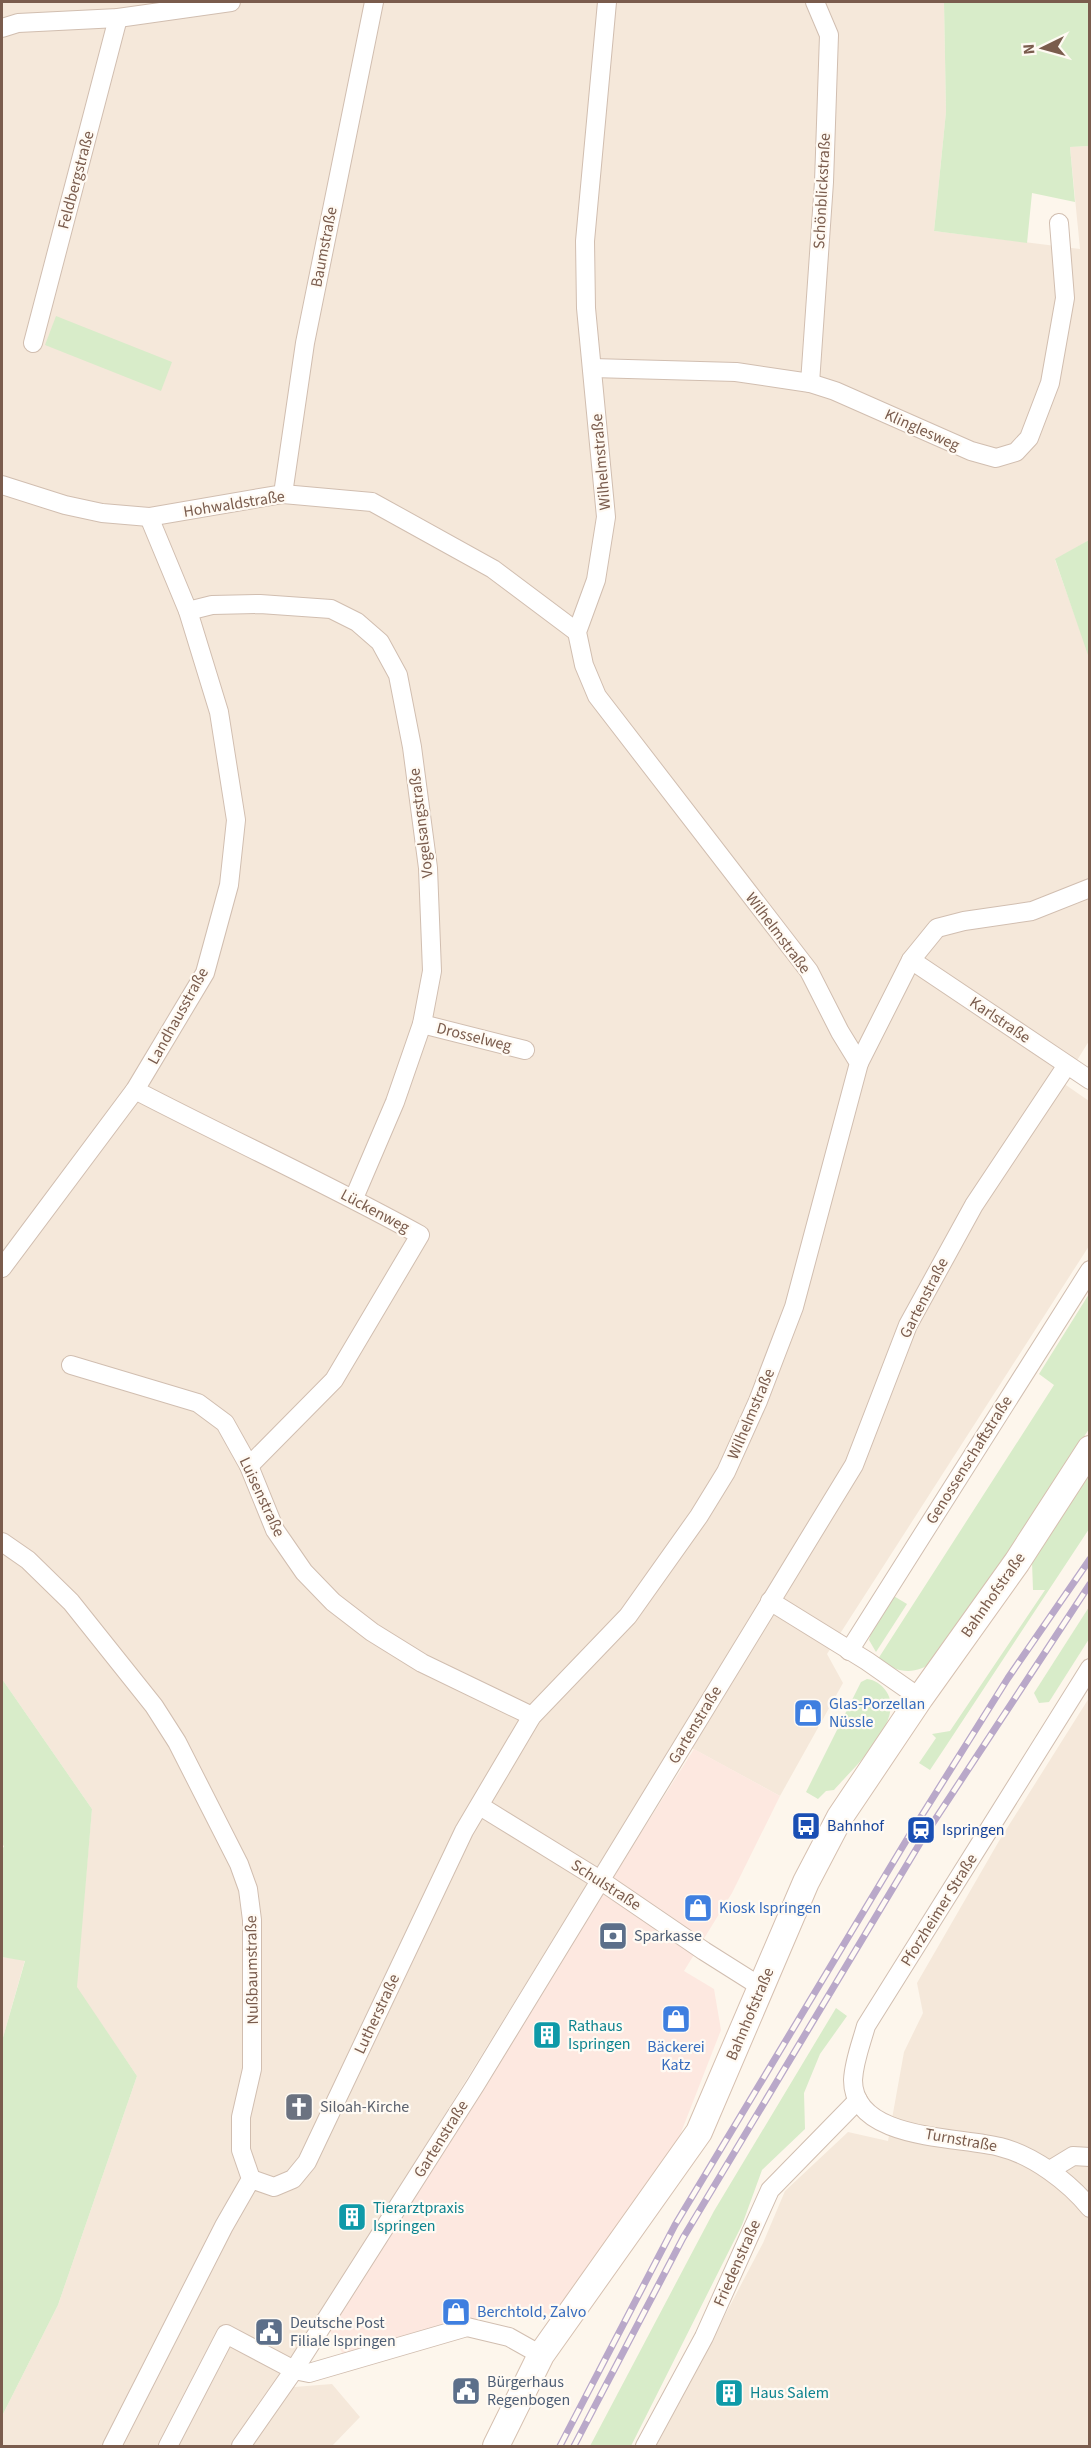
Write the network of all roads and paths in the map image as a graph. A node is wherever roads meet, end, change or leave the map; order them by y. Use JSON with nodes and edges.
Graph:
{"nodes":[{"id":1,"x":231,"y":2,"type":"edge"},
{"id":2,"x":374,"y":2,"type":"edge"},
{"id":3,"x":607,"y":2,"type":"edge"},
{"id":4,"x":815,"y":2,"type":"edge"},
{"id":5,"x":118,"y":18,"type":"junction"},
{"id":6,"x":2,"y":28,"type":"edge"},
{"id":7,"x":1059,"y":223,"type":"dead end"},
{"id":8,"x":33,"y":343,"type":"dead end"},
{"id":9,"x":592,"y":369,"type":"junction"},
{"id":10,"x":810,"y":383,"type":"junction"},
{"id":11,"x":2,"y":485,"type":"edge"},
{"id":12,"x":283,"y":494,"type":"junction"},
{"id":13,"x":149,"y":517,"type":"junction"},
{"id":14,"x":188,"y":611,"type":"junction"},
{"id":15,"x":577,"y":632,"type":"junction"},
{"id":16,"x":1089,"y":888,"type":"edge"},
{"id":17,"x":911,"y":960,"type":"junction"},
{"id":18,"x":422,"y":1024,"type":"junction"},
{"id":19,"x":525,"y":1050,"type":"dead end"},
{"id":20,"x":859,"y":1063,"type":"junction"},
{"id":21,"x":1067,"y":1065,"type":"junction"},
{"id":22,"x":1089,"y":1080,"type":"edge"},
{"id":23,"x":135,"y":1090,"type":"junction"},
{"id":24,"x":354,"y":1198,"type":"junction"},
{"id":25,"x":2,"y":1268,"type":"edge"},
{"id":26,"x":1089,"y":1270,"type":"edge"},
{"id":27,"x":71,"y":1365,"type":"dead end"},
{"id":28,"x":1089,"y":1449,"type":"edge"},
{"id":29,"x":249,"y":1466,"type":"junction"},
{"id":30,"x":2,"y":1542,"type":"edge"},
{"id":31,"x":770,"y":1601,"type":"junction"},
{"id":32,"x":849,"y":1651,"type":"junction"},
{"id":33,"x":1089,"y":1668,"type":"edge"},
{"id":34,"x":920,"y":1698,"type":"junction"},
{"id":35,"x":532,"y":1716,"type":"junction"},
{"id":36,"x":480,"y":1806,"type":"junction"},
{"id":37,"x":600,"y":1880,"type":"junction"},
{"id":38,"x":761,"y":1987,"type":"junction"},
{"id":39,"x":858,"y":2100,"type":"junction"},
{"id":40,"x":1089,"y":2157,"type":"edge"},
{"id":41,"x":1050,"y":2170,"type":"junction"},
{"id":42,"x":251,"y":2179,"type":"junction"},
{"id":43,"x":1089,"y":2208,"type":"edge"},
{"id":44,"x":541,"y":2355,"type":"junction"},
{"id":45,"x":294,"y":2370,"type":"junction"},
{"id":46,"x":112,"y":2446,"type":"edge"},
{"id":47,"x":168,"y":2446,"type":"edge"},
{"id":48,"x":241,"y":2446,"type":"edge"},
{"id":49,"x":496,"y":2446,"type":"edge"},
{"id":50,"x":645,"y":2446,"type":"edge"}],
"edges":[{"from":1,"to":5,"type":"street"},
{"from":2,"to":12,"type":"street","name":"Baumstraße"},
{"from":3,"to":9,"type":"street","name":"Wilhelmstraße"},
{"from":4,"to":10,"type":"street","name":"Schönblickstraße"},
{"from":5,"to":6,"type":"street"},
{"from":5,"to":8,"type":"street","name":"Feldbergstraße"},
{"from":7,"to":10,"type":"street","name":"Klinglesweg"},
{"from":9,"to":10,"type":"street","name":"Klinglesweg"},
{"from":9,"to":15,"type":"street","name":"Wilhelmstraße"},
{"from":11,"to":13,"type":"street","name":"Hohwaldstraße"},
{"from":12,"to":13,"type":"street","name":"Hohwaldstraße"},
{"from":12,"to":15,"type":"street","name":"Hohwaldstraße"},
{"from":13,"to":14,"type":"street","name":"Landhausstraße"},
{"from":14,"to":18,"type":"street","name":"Vogelsangstraße"},
{"from":14,"to":23,"type":"street","name":"Landhausstraße"},
{"from":15,"to":20,"type":"street","name":"Wilhelmstraße"},
{"from":16,"to":17,"type":"street"},
{"from":17,"to":20,"type":"street"},
{"from":17,"to":21,"type":"street","name":"Karlstraße"},
{"from":18,"to":19,"type":"street","name":"Drosselweg"},
{"from":18,"to":24,"type":"street","name":"Vogelsangstraße"},
{"from":20,"to":35,"type":"street","name":"Wilhelmstraße"},
{"from":21,"to":22,"type":"street","name":"Karlstraße"},
{"from":21,"to":31,"type":"street","name":"Gartenstraße"},
{"from":23,"to":24,"type":"street","name":"Lückenweg"},
{"from":23,"to":25,"type":"street","name":"Landhausstraße"},
{"from":24,"to":29,"type":"street","name":"Lückenweg"},
{"from":26,"to":32,"type":"street","name":"Genossenschaftstraße"},
{"from":27,"to":29,"type":"street","name":"Luisenstraße"},
{"from":28,"to":34,"type":"main road","name":"Bahnhofstraße"},
{"from":29,"to":35,"type":"street","name":"Luisenstraße"},
{"from":30,"to":42,"type":"street","name":"Nußbaumstraße"},
{"from":31,"to":32,"type":"street"},
{"from":31,"to":37,"type":"street","name":"Gartenstraße"},
{"from":32,"to":34,"type":"street"},
{"from":33,"to":39,"type":"street","name":"Pforzheimer Straße"},
{"from":34,"to":38,"type":"main road","name":"Bahnhofstraße"},
{"from":35,"to":36,"type":"street","name":"Wilhelmstraße"},
{"from":36,"to":37,"type":"street","name":"Schulstraße"},
{"from":36,"to":42,"type":"street","name":"Lutherstraße"},
{"from":37,"to":38,"type":"street","name":"Schulstraße"},
{"from":37,"to":45,"type":"street","name":"Gartenstraße"},
{"from":38,"to":44,"type":"main road","name":"Bahnhofstraße"},
{"from":39,"to":41,"type":"street","name":"Turnstraße"},
{"from":39,"to":50,"type":"street","name":"Friedenstraße"},
{"from":40,"to":41,"type":"street"},
{"from":41,"to":43,"type":"street","name":"Turnstraße"},
{"from":42,"to":46,"type":"street"},
{"from":44,"to":45,"type":"street"},
{"from":44,"to":49,"type":"main road","name":"Bahnhofstraße"},
{"from":45,"to":47,"type":"street"},
{"from":45,"to":48,"type":"street","name":"Gartenstraße"}]}
